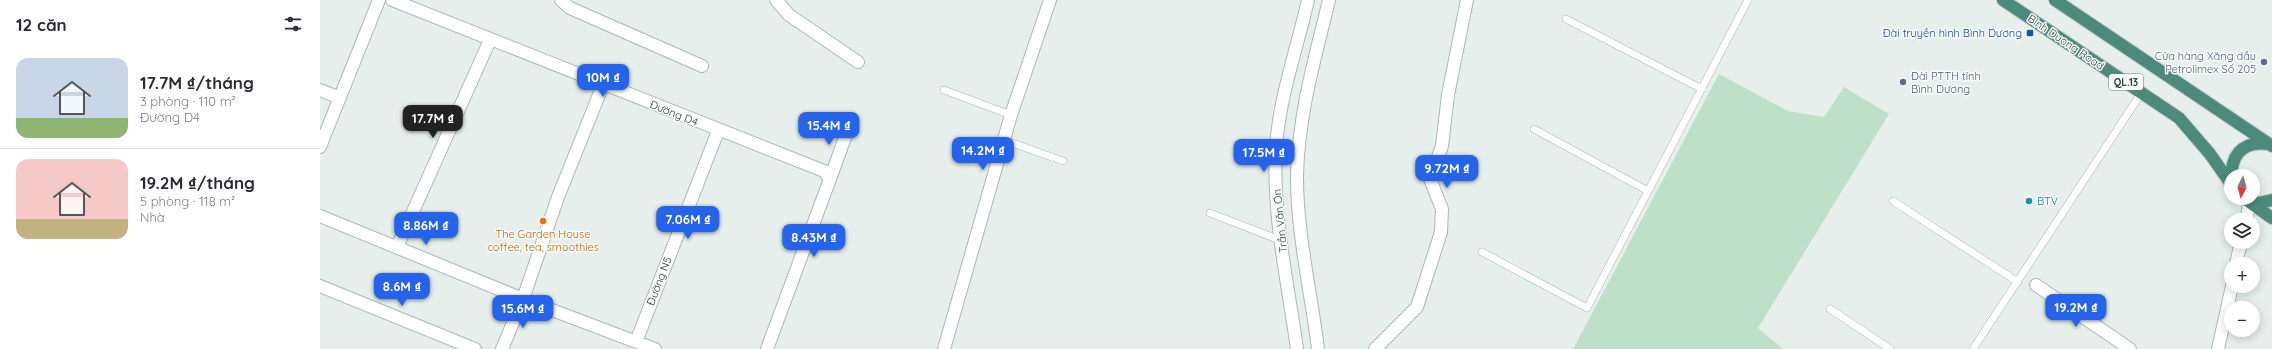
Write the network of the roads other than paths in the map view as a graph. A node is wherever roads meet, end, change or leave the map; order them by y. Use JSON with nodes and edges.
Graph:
{"nodes":[{"id":1,"x":379,"y":0,"type":"edge"},
{"id":2,"x":392,"y":0,"type":"edge"},
{"id":3,"x":561,"y":0,"type":"edge"},
{"id":4,"x":776,"y":0,"type":"edge"},
{"id":5,"x":1050,"y":0,"type":"edge"},
{"id":6,"x":1308,"y":0,"type":"edge"},
{"id":7,"x":1329,"y":0,"type":"edge"},
{"id":8,"x":1467,"y":0,"type":"edge"},
{"id":9,"x":1748,"y":0,"type":"edge"},
{"id":10,"x":2003,"y":0,"type":"edge"},
{"id":11,"x":2056,"y":0,"type":"edge"},
{"id":12,"x":1566,"y":19,"type":"dead end"},
{"id":13,"x":490,"y":40,"type":"junction"},
{"id":14,"x":858,"y":62,"type":"dead end"},
{"id":15,"x":702,"y":66,"type":"dead end"},
{"id":16,"x":603,"y":85,"type":"junction"},
{"id":17,"x":1702,"y":89,"type":"junction"},
{"id":18,"x":320,"y":90,"type":"edge"},
{"id":19,"x":944,"y":90,"type":"dead end"},
{"id":20,"x":2142,"y":92,"type":"junction"},
{"id":21,"x":340,"y":98,"type":"junction"},
{"id":22,"x":1011,"y":115,"type":"junction"},
{"id":23,"x":851,"y":120,"type":"dead end"},
{"id":24,"x":1534,"y":129,"type":"dead end"},
{"id":25,"x":718,"y":131,"type":"junction"},
{"id":26,"x":1004,"y":140,"type":"junction"},
{"id":27,"x":2270,"y":145,"type":"edge"},
{"id":28,"x":320,"y":147,"type":"edge"},
{"id":29,"x":1063,"y":161,"type":"dead end"},
{"id":30,"x":2231,"y":169,"type":"edge"},
{"id":31,"x":2224,"y":174,"type":"edge"},
{"id":32,"x":827,"y":175,"type":"junction"},
{"id":33,"x":1648,"y":191,"type":"junction"},
{"id":34,"x":1893,"y":200,"type":"dead end"},
{"id":35,"x":2272,"y":200,"type":"edge"},
{"id":36,"x":2260,"y":203,"type":"edge"},
{"id":37,"x":2254,"y":205,"type":"edge"},
{"id":38,"x":1210,"y":213,"type":"dead end"},
{"id":39,"x":320,"y":216,"type":"edge"},
{"id":40,"x":2272,"y":218,"type":"edge"},
{"id":41,"x":1282,"y":241,"type":"junction"},
{"id":42,"x":397,"y":247,"type":"junction"},
{"id":43,"x":1482,"y":252,"type":"dead end"},
{"id":44,"x":2018,"y":282,"type":"junction"},
{"id":45,"x":2036,"y":285,"type":"dead end"},
{"id":46,"x":320,"y":286,"type":"edge"},
{"id":47,"x":2230,"y":293,"type":"edge"},
{"id":48,"x":523,"y":299,"type":"junction"},
{"id":49,"x":1830,"y":309,"type":"dead end"},
{"id":50,"x":636,"y":342,"type":"junction"},
{"id":51,"x":475,"y":349,"type":"edge"},
{"id":52,"x":502,"y":349,"type":"edge"},
{"id":53,"x":655,"y":349,"type":"edge"},
{"id":54,"x":767,"y":349,"type":"edge"},
{"id":55,"x":944,"y":349,"type":"edge"},
{"id":56,"x":1297,"y":349,"type":"edge"},
{"id":57,"x":1318,"y":349,"type":"edge"},
{"id":58,"x":1375,"y":349,"type":"edge"},
{"id":59,"x":1890,"y":349,"type":"edge"},
{"id":60,"x":1973,"y":349,"type":"edge"},
{"id":61,"x":2130,"y":349,"type":"edge"},
{"id":62,"x":2218,"y":349,"type":"edge"}],
"edges":[{"from":1,"to":21,"type":"street"},
{"from":2,"to":13,"type":"street","name":"Đường D4"},
{"from":3,"to":15,"type":"street"},
{"from":4,"to":14,"type":"street"},
{"from":5,"to":22,"type":"street"},
{"from":6,"to":41,"type":"street","name":"Trần Văn Ơn"},
{"from":7,"to":57,"type":"street","name":"Trần Văn Ơn"},
{"from":8,"to":58,"type":"street"},
{"from":9,"to":17,"type":"lane"},
{"from":10,"to":20,"type":"highway","name":"Binh Duong Road","number":"QL.13"},
{"from":11,"to":27,"type":"highway","number":"QL.13"},
{"from":12,"to":17,"type":"lane"},
{"from":13,"to":16,"type":"street","name":"Đường D4"},
{"from":13,"to":42,"type":"street"},
{"from":16,"to":25,"type":"street","name":"Đường D4"},
{"from":16,"to":48,"type":"street"},
{"from":17,"to":33,"type":"lane"},
{"from":18,"to":21,"type":"street"},
{"from":19,"to":22,"type":"lane"},
{"from":20,"to":31,"type":"highway","name":"Binh Duong Road","number":"QL.13"},
{"from":20,"to":44,"type":"lane"},
{"from":21,"to":28,"type":"street"},
{"from":22,"to":26,"type":"street"},
{"from":23,"to":32,"type":"street"},
{"from":24,"to":33,"type":"lane"},
{"from":25,"to":32,"type":"street","name":"Đường D4"},
{"from":25,"to":50,"type":"street","name":"Đường N5"},
{"from":26,"to":29,"type":"lane"},
{"from":26,"to":55,"type":"street"},
{"from":27,"to":30,"type":"highway","number":"QL.13"},
{"from":32,"to":54,"type":"street"},
{"from":33,"to":43,"type":"lane"},
{"from":34,"to":44,"type":"lane"},
{"from":35,"to":36,"type":"highway"},
{"from":37,"to":40,"type":"highway"},
{"from":38,"to":41,"type":"lane"},
{"from":39,"to":42,"type":"street"},
{"from":41,"to":56,"type":"street","name":"Trần Văn Ơn"},
{"from":42,"to":48,"type":"street"},
{"from":44,"to":60,"type":"lane"},
{"from":45,"to":61,"type":"street"},
{"from":46,"to":51,"type":"street"},
{"from":47,"to":62,"type":"street"},
{"from":48,"to":50,"type":"street"},
{"from":48,"to":52,"type":"street"},
{"from":49,"to":59,"type":"lane"},
{"from":50,"to":53,"type":"street"}]}
